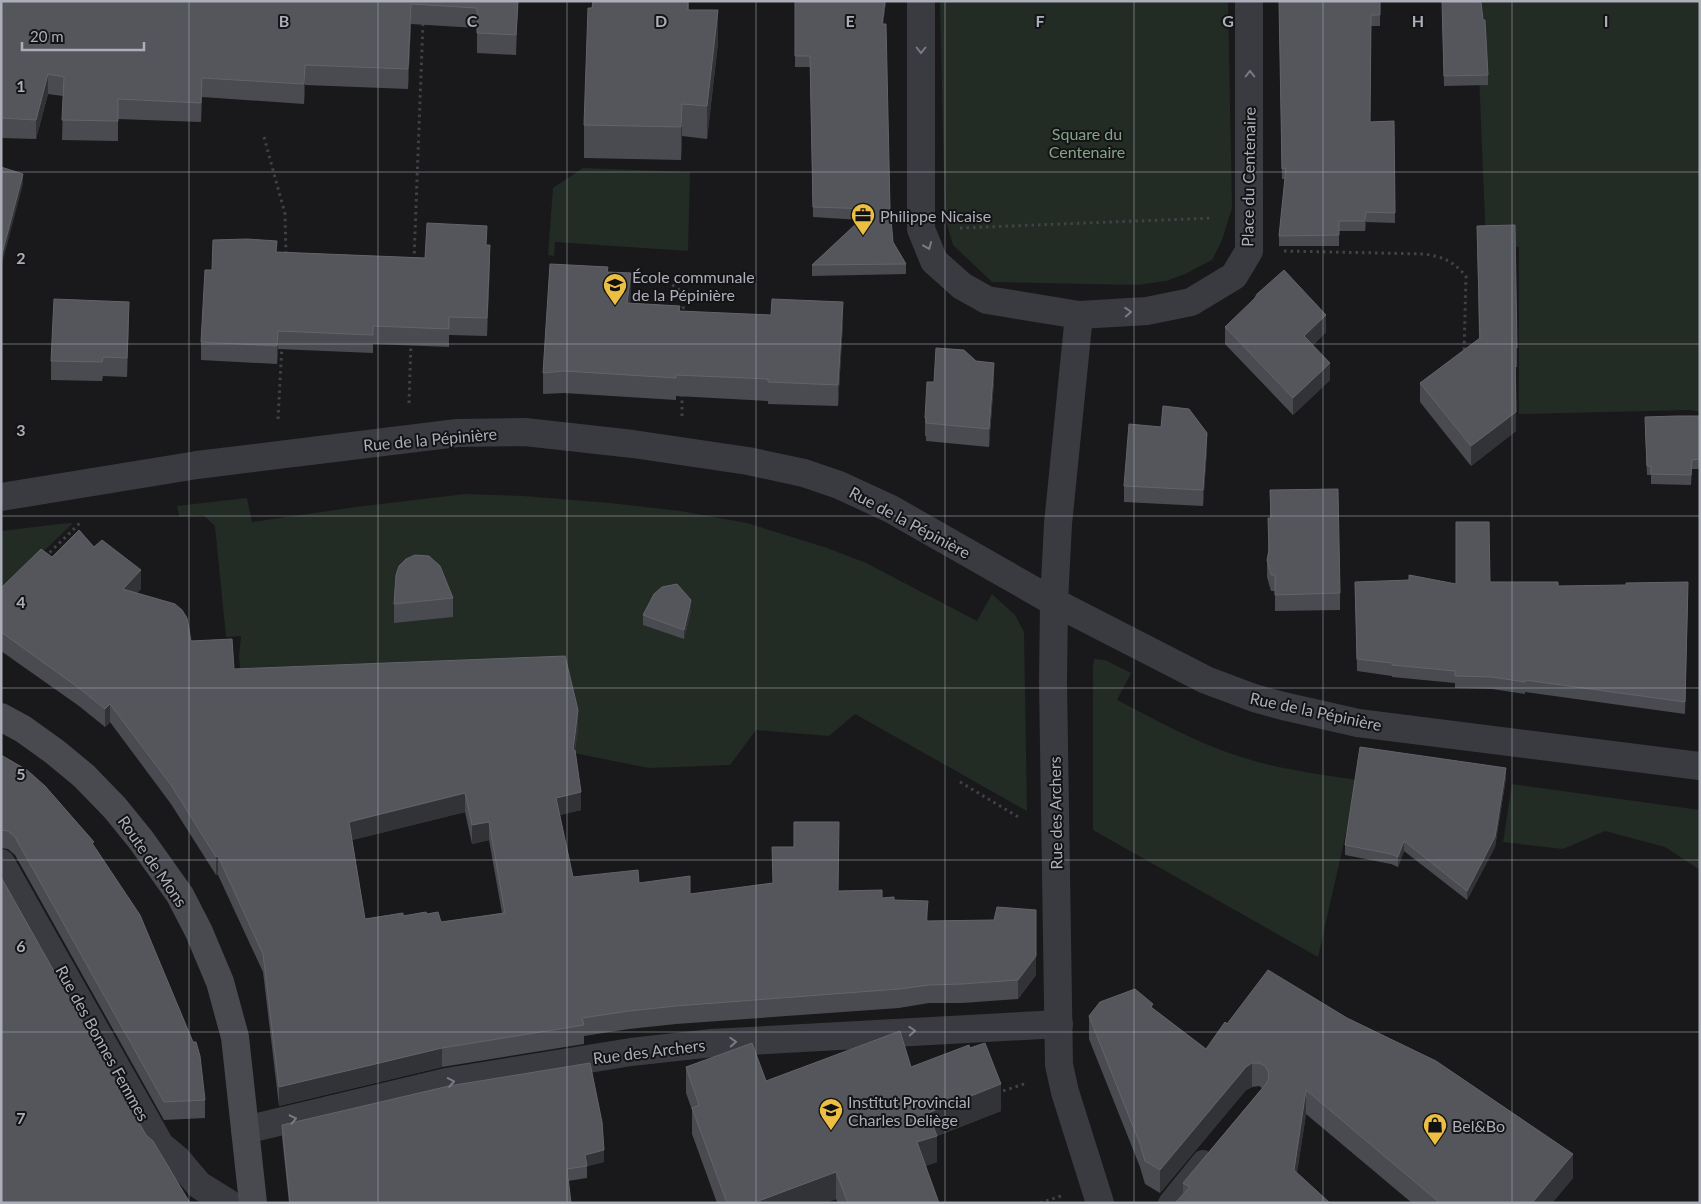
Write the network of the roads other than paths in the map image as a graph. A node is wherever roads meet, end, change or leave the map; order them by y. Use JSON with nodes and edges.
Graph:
{"nodes":[{"id":1,"x":921,"y":1,"type":"edge"},
{"id":2,"x":1250,"y":1,"type":"edge"},
{"id":3,"x":1079,"y":315,"type":"junction"},
{"id":4,"x":1,"y":497,"type":"edge"},
{"id":5,"x":1054,"y":602,"type":"junction"},
{"id":6,"x":1,"y":717,"type":"edge"},
{"id":7,"x":1700,"y":766,"type":"edge"},
{"id":8,"x":1,"y":863,"type":"edge"},
{"id":9,"x":1059,"y":1024,"type":"junction"},
{"id":10,"x":245,"y":1130,"type":"junction"},
{"id":11,"x":1218,"y":1144,"type":"edge"},
{"id":12,"x":228,"y":1203,"type":"edge"},
{"id":13,"x":253,"y":1203,"type":"edge"},
{"id":14,"x":1100,"y":1203,"type":"edge"},
{"id":15,"x":1168,"y":1203,"type":"edge"}],
"edges":[{"from":1,"to":3,"type":"street","name":"Place du Centenaire","one_way":true},
{"from":3,"to":2,"type":"street","name":"Place du Centenaire","one_way":true},
{"from":3,"to":5,"type":"street"},
{"from":4,"to":5,"type":"street","name":"Rue de la Pépinière"},
{"from":5,"to":7,"type":"street","name":"Rue de la Pépinière"},
{"from":5,"to":9,"type":"street","name":"Rue des Archers"},
{"from":6,"to":10,"type":"main road","name":"Route de Mons"},
{"from":8,"to":12,"type":"street","name":"Rue des Bonnes Femmes"},
{"from":10,"to":9,"type":"street","name":"Rue des Archers","one_way":true},
{"from":9,"to":14,"type":"street","name":"Rue des Archers"},
{"from":10,"to":13,"type":"main road","name":"Route de Mons"},
{"from":11,"to":15,"type":"lane"}]}
